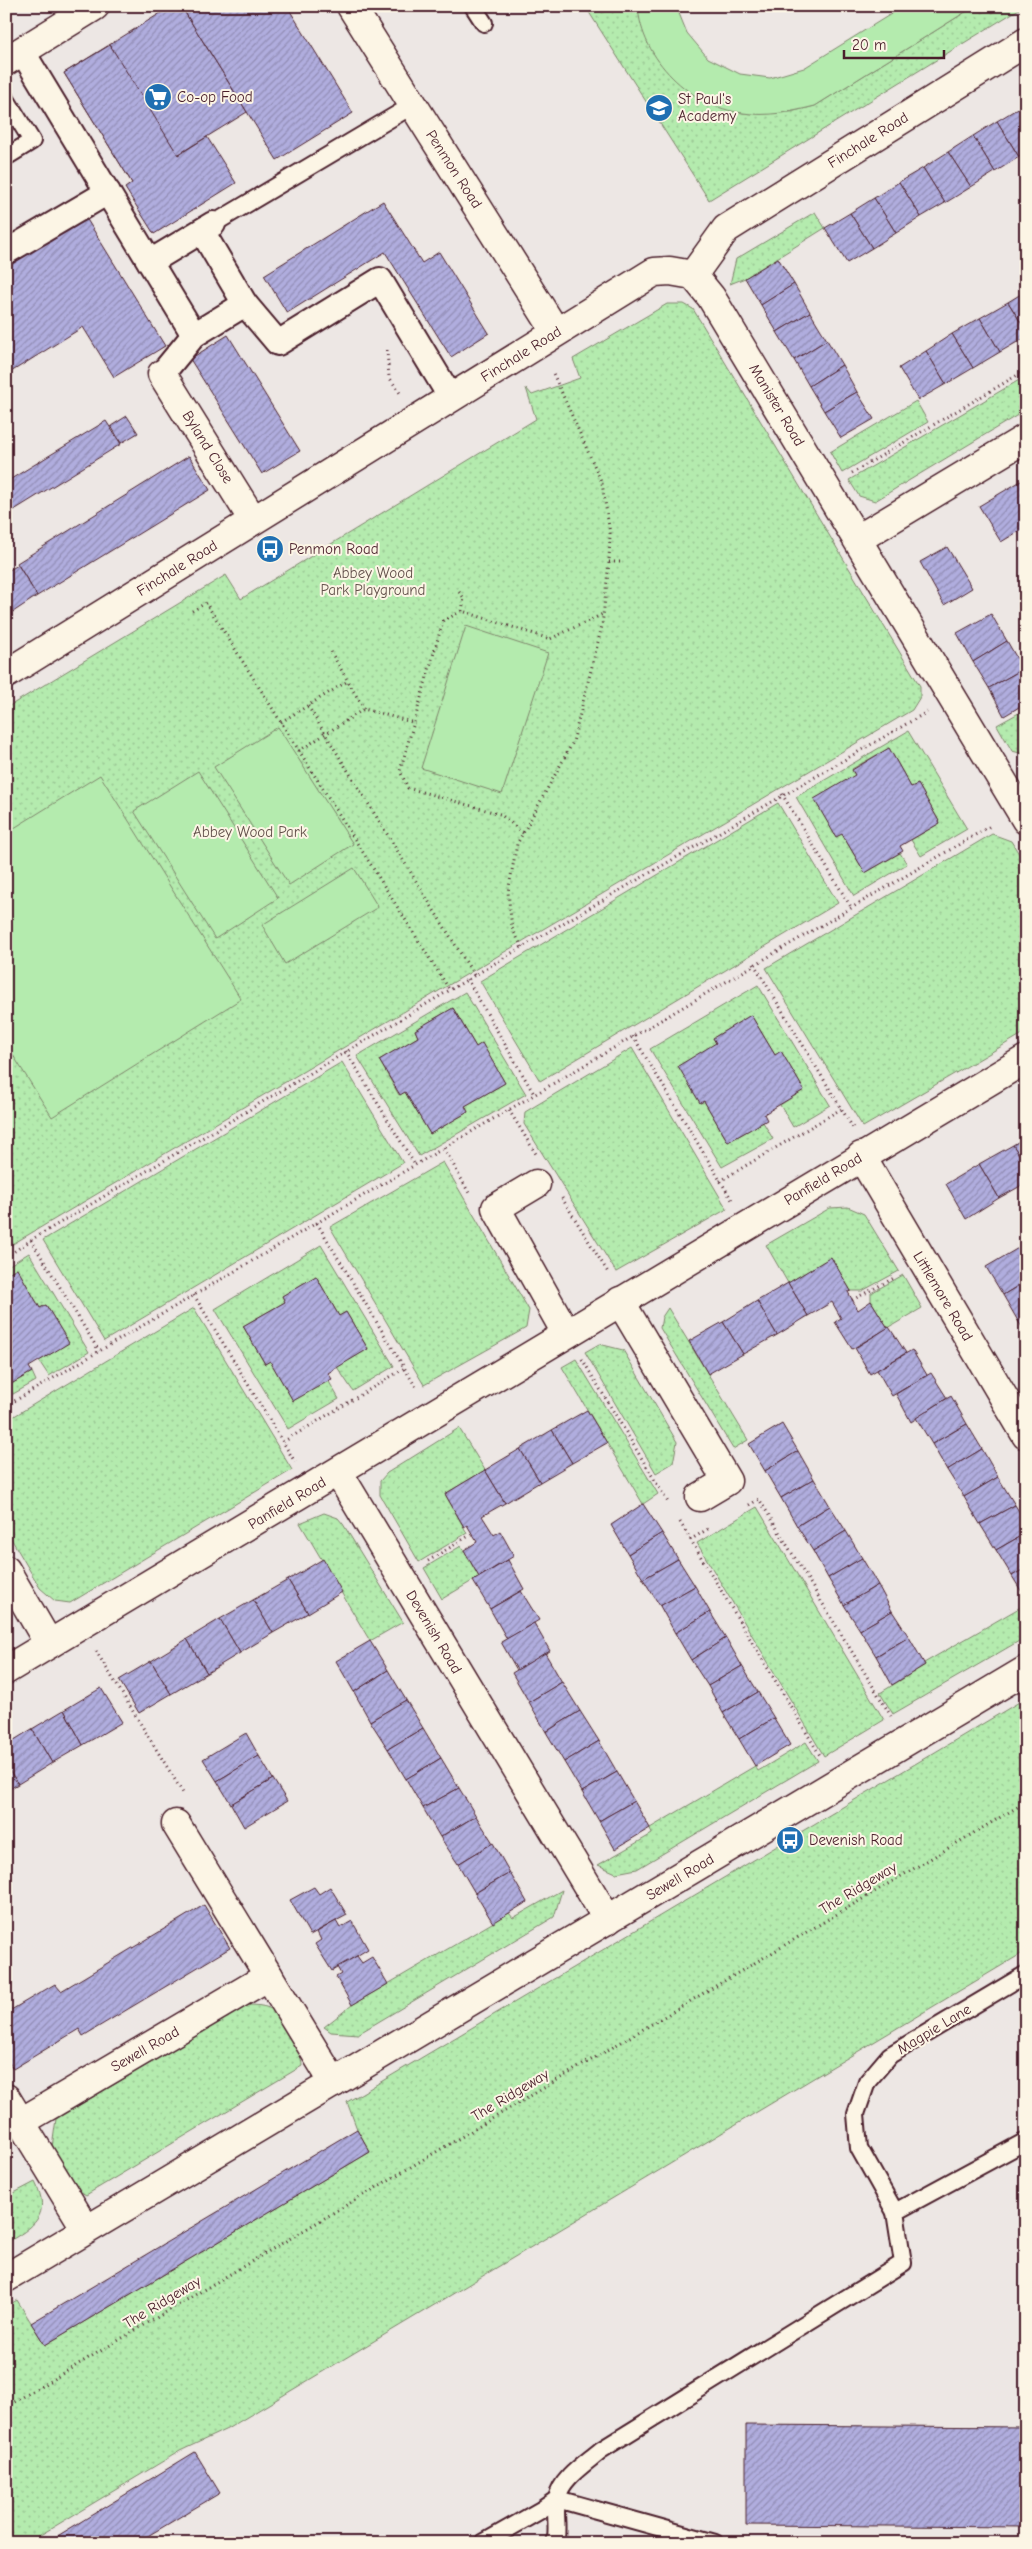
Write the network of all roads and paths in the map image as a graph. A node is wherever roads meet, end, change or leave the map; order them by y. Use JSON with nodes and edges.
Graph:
{"nodes":[{"id":1,"x":95,"y":6,"type":"edge"},
{"id":2,"x":473,"y":6,"type":"edge"},
{"id":3,"x":355,"y":8,"type":"edge"},
{"id":4,"x":484,"y":23,"type":"dead end"},
{"id":5,"x":1026,"y":42,"type":"edge"},
{"id":6,"x":14,"y":56,"type":"edge"},
{"id":7,"x":6,"y":99,"type":"edge"},
{"id":8,"x":413,"y":105,"type":"junction"},
{"id":9,"x":6,"y":157,"type":"edge"},
{"id":10,"x":108,"y":192,"type":"junction"},
{"id":11,"x":207,"y":228,"type":"junction"},
{"id":12,"x":6,"y":252,"type":"edge"},
{"id":13,"x":150,"y":262,"type":"junction"},
{"id":14,"x":694,"y":275,"type":"junction"},
{"id":15,"x":245,"y":304,"type":"junction"},
{"id":16,"x":194,"y":335,"type":"junction"},
{"id":17,"x":547,"y":338,"type":"junction"},
{"id":18,"x":1026,"y":370,"type":"edge"},
{"id":19,"x":162,"y":374,"type":"joint"},
{"id":20,"x":451,"y":398,"type":"junction"},
{"id":21,"x":1026,"y":438,"type":"edge"},
{"id":22,"x":828,"y":488,"type":"junction"},
{"id":23,"x":253,"y":520,"type":"junction"},
{"id":24,"x":858,"y":539,"type":"junction"},
{"id":25,"x":609,"y":562,"type":"junction"},
{"id":26,"x":622,"y":562,"type":"dead end"},
{"id":27,"x":459,"y":592,"type":"dead end"},
{"id":28,"x":192,"y":611,"type":"dead end"},
{"id":29,"x":462,"y":611,"type":"junction"},
{"id":30,"x":603,"y":614,"type":"junction"},
{"id":31,"x":331,"y":652,"type":"dead end"},
{"id":32,"x":6,"y":674,"type":"edge"},
{"id":33,"x":348,"y":681,"type":"junction"},
{"id":34,"x":954,"y":697,"type":"junction"},
{"id":35,"x":308,"y":706,"type":"junction"},
{"id":36,"x":364,"y":709,"type":"junction"},
{"id":37,"x":281,"y":722,"type":"junction"},
{"id":38,"x":415,"y":723,"type":"junction"},
{"id":39,"x":325,"y":734,"type":"junction"},
{"id":40,"x":299,"y":751,"type":"junction"},
{"id":41,"x":782,"y":794,"type":"junction"},
{"id":42,"x":1020,"y":800,"type":"edge"},
{"id":43,"x":523,"y":833,"type":"junction"},
{"id":44,"x":852,"y":907,"type":"junction"},
{"id":45,"x":522,"y":947,"type":"junction"},
{"id":46,"x":754,"y":964,"type":"junction"},
{"id":47,"x":474,"y":975,"type":"junction"},
{"id":48,"x":467,"y":979,"type":"junction"},
{"id":49,"x":450,"y":990,"type":"junction"},
{"id":50,"x":633,"y":1036,"type":"junction"},
{"id":51,"x":346,"y":1051,"type":"junction"},
{"id":52,"x":1026,"y":1059,"type":"edge"},
{"id":53,"x":534,"y":1094,"type":"junction"},
{"id":54,"x":841,"y":1109,"type":"junction"},
{"id":55,"x":509,"y":1110,"type":"junction"},
{"id":56,"x":864,"y":1154,"type":"junction"},
{"id":57,"x":415,"y":1165,"type":"junction"},
{"id":58,"x":545,"y":1179,"type":"junction"},
{"id":59,"x":720,"y":1181,"type":"junction"},
{"id":60,"x":317,"y":1223,"type":"junction"},
{"id":61,"x":747,"y":1225,"type":"junction"},
{"id":62,"x":32,"y":1240,"type":"junction"},
{"id":63,"x":6,"y":1257,"type":"edge"},
{"id":64,"x":924,"y":1263,"type":"junction"},
{"id":65,"x":194,"y":1295,"type":"junction"},
{"id":66,"x":623,"y":1300,"type":"junction"},
{"id":67,"x":852,"y":1300,"type":"dead end"},
{"id":68,"x":566,"y":1333,"type":"junction"},
{"id":69,"x":99,"y":1352,"type":"junction"},
{"id":70,"x":405,"y":1368,"type":"junction"},
{"id":71,"x":6,"y":1406,"type":"edge"},
{"id":72,"x":432,"y":1414,"type":"junction"},
{"id":73,"x":1026,"y":1435,"type":"edge"},
{"id":74,"x":283,"y":1442,"type":"junction"},
{"id":75,"x":338,"y":1472,"type":"junction"},
{"id":76,"x":312,"y":1488,"type":"junction"},
{"id":77,"x":700,"y":1497,"type":"dead end"},
{"id":78,"x":670,"y":1507,"type":"dead end"},
{"id":79,"x":743,"y":1508,"type":"dead end"},
{"id":80,"x":675,"y":1515,"type":"dead end"},
{"id":81,"x":713,"y":1526,"type":"dead end"},
{"id":82,"x":472,"y":1534,"type":"dead end"},
{"id":83,"x":690,"y":1540,"type":"junction"},
{"id":84,"x":6,"y":1570,"type":"edge"},
{"id":85,"x":401,"y":1577,"type":"junction"},
{"id":86,"x":81,"y":1625,"type":"junction"},
{"id":87,"x":49,"y":1644,"type":"junction"},
{"id":88,"x":6,"y":1670,"type":"edge"},
{"id":89,"x":1026,"y":1670,"type":"edge"},
{"id":90,"x":906,"y":1742,"type":"junction"},
{"id":91,"x":836,"y":1783,"type":"junction"},
{"id":92,"x":1026,"y":1802,"type":"edge"},
{"id":93,"x":176,"y":1824,"type":"joint"},
{"id":94,"x":608,"y":1920,"type":"junction"},
{"id":95,"x":1026,"y":1974,"type":"edge"},
{"id":96,"x":269,"y":1976,"type":"junction"},
{"id":97,"x":334,"y":2083,"type":"junction"},
{"id":98,"x":6,"y":2098,"type":"edge"},
{"id":99,"x":21,"y":2122,"type":"junction"},
{"id":100,"x":1026,"y":2141,"type":"edge"},
{"id":101,"x":895,"y":2212,"type":"junction"},
{"id":102,"x":86,"y":2229,"type":"junction"},
{"id":103,"x":6,"y":2278,"type":"edge"},
{"id":104,"x":6,"y":2407,"type":"edge"},
{"id":105,"x":557,"y":2499,"type":"junction"},
{"id":106,"x":558,"y":2540,"type":"edge"},
{"id":107,"x":483,"y":2543,"type":"edge"},
{"id":108,"x":715,"y":2543,"type":"edge"}],
"edges":[{"from":1,"to":6,"type":"street"},
{"from":2,"to":4,"type":"lane"},
{"from":3,"to":8,"type":"street","name":"Penmon Road"},
{"from":5,"to":14,"type":"street","name":"Finchale Road"},
{"from":6,"to":10,"type":"street"},
{"from":7,"to":9,"type":"lane"},
{"from":8,"to":11,"type":"lane"},
{"from":8,"to":17,"type":"street","name":"Penmon Road"},
{"from":10,"to":12,"type":"street"},
{"from":10,"to":13,"type":"street"},
{"from":11,"to":13,"type":"street"},
{"from":11,"to":15,"type":"street"},
{"from":13,"to":16,"type":"street"},
{"from":14,"to":17,"type":"street","name":"Finchale Road"},
{"from":14,"to":22,"type":"street","name":"Manister Road"},
{"from":15,"to":16,"type":"street"},
{"from":15,"to":20,"type":"street"},
{"from":16,"to":19,"type":"street"},
{"from":17,"to":20,"type":"street","name":"Finchale Road"},
{"from":17,"to":25,"type":"path"},
{"from":18,"to":22,"type":"path"},
{"from":19,"to":23,"type":"street","name":"Byland Close"},
{"from":20,"to":23,"type":"street","name":"Finchale Road"},
{"from":21,"to":24,"type":"street"},
{"from":22,"to":24,"type":"street","name":"Manister Road"},
{"from":23,"to":32,"type":"street","name":"Finchale Road"},
{"from":24,"to":34,"type":"street","name":"Manister Road"},
{"from":25,"to":26,"type":"path"},
{"from":25,"to":30,"type":"path"},
{"from":27,"to":29,"type":"path"},
{"from":28,"to":37,"type":"path"},
{"from":29,"to":30,"type":"path"},
{"from":29,"to":38,"type":"path"},
{"from":30,"to":43,"type":"path"},
{"from":31,"to":33,"type":"path"},
{"from":33,"to":35,"type":"path"},
{"from":33,"to":36,"type":"path"},
{"from":34,"to":41,"type":"path"},
{"from":34,"to":42,"type":"street","name":"Manister Road"},
{"from":35,"to":37,"type":"path"},
{"from":35,"to":39,"type":"path"},
{"from":36,"to":38,"type":"path"},
{"from":36,"to":39,"type":"path"},
{"from":37,"to":40,"type":"path"},
{"from":38,"to":43,"type":"path"},
{"from":39,"to":40,"type":"path"},
{"from":39,"to":47,"type":"path"},
{"from":40,"to":49,"type":"path"},
{"from":41,"to":44,"type":"path"},
{"from":41,"to":45,"type":"path"},
{"from":42,"to":44,"type":"path"},
{"from":43,"to":45,"type":"path"},
{"from":44,"to":46,"type":"path"},
{"from":45,"to":47,"type":"path"},
{"from":46,"to":50,"type":"path"},
{"from":46,"to":54,"type":"path"},
{"from":47,"to":48,"type":"path"},
{"from":48,"to":49,"type":"path"},
{"from":48,"to":53,"type":"path"},
{"from":49,"to":51,"type":"path"},
{"from":50,"to":53,"type":"path"},
{"from":50,"to":59,"type":"path"},
{"from":51,"to":57,"type":"path"},
{"from":51,"to":62,"type":"path"},
{"from":52,"to":56,"type":"street","name":"Panfield Road"},
{"from":53,"to":55,"type":"path"},
{"from":54,"to":56,"type":"path"},
{"from":54,"to":59,"type":"path"},
{"from":55,"to":57,"type":"path"},
{"from":55,"to":58,"type":"path"},
{"from":56,"to":61,"type":"street","name":"Panfield Road"},
{"from":56,"to":64,"type":"street","name":"Littlemore Road"},
{"from":57,"to":60,"type":"path"},
{"from":58,"to":66,"type":"path"},
{"from":58,"to":68,"type":"street"},
{"from":59,"to":61,"type":"path"},
{"from":60,"to":65,"type":"path"},
{"from":60,"to":70,"type":"path"},
{"from":61,"to":66,"type":"street","name":"Panfield Road"},
{"from":62,"to":63,"type":"path"},
{"from":62,"to":69,"type":"path"},
{"from":64,"to":67,"type":"path"},
{"from":64,"to":73,"type":"street","name":"Littlemore Road"},
{"from":65,"to":69,"type":"path"},
{"from":65,"to":74,"type":"path"},
{"from":66,"to":68,"type":"street","name":"Panfield Road"},
{"from":66,"to":77,"type":"street"},
{"from":68,"to":72,"type":"street","name":"Panfield Road"},
{"from":68,"to":78,"type":"path"},
{"from":69,"to":71,"type":"path"},
{"from":70,"to":72,"type":"path"},
{"from":70,"to":74,"type":"path"},
{"from":72,"to":75,"type":"street","name":"Panfield Road"},
{"from":74,"to":76,"type":"path"},
{"from":75,"to":76,"type":"street","name":"Panfield Road"},
{"from":75,"to":85,"type":"street","name":"Devenish Road"},
{"from":76,"to":86,"type":"street","name":"Panfield Road"},
{"from":79,"to":90,"type":"path"},
{"from":80,"to":83,"type":"path"},
{"from":81,"to":83,"type":"path"},
{"from":82,"to":85,"type":"path"},
{"from":83,"to":91,"type":"path"},
{"from":84,"to":87,"type":"street"},
{"from":85,"to":94,"type":"street","name":"Devenish Road"},
{"from":86,"to":87,"type":"street","name":"Panfield Road"},
{"from":86,"to":93,"type":"path"},
{"from":87,"to":88,"type":"street","name":"Panfield Road"},
{"from":89,"to":90,"type":"street","name":"Sewell Road"},
{"from":90,"to":91,"type":"street","name":"Sewell Road"},
{"from":91,"to":94,"type":"street","name":"Sewell Road"},
{"from":92,"to":104,"type":"path","name":"The Ridgeway"},
{"from":93,"to":96,"type":"street"},
{"from":94,"to":97,"type":"street","name":"Sewell Road"},
{"from":95,"to":101,"type":"lane","name":"Magpie Lane"},
{"from":96,"to":97,"type":"street"},
{"from":96,"to":99,"type":"street","name":"Sewell Road"},
{"from":97,"to":102,"type":"street","name":"Sewell Road"},
{"from":98,"to":99,"type":"street"},
{"from":99,"to":102,"type":"street"},
{"from":100,"to":101,"type":"lane"},
{"from":101,"to":105,"type":"lane"},
{"from":102,"to":103,"type":"street","name":"Sewell Road"},
{"from":105,"to":106,"type":"lane"},
{"from":105,"to":107,"type":"lane"},
{"from":105,"to":108,"type":"lane"}]}
